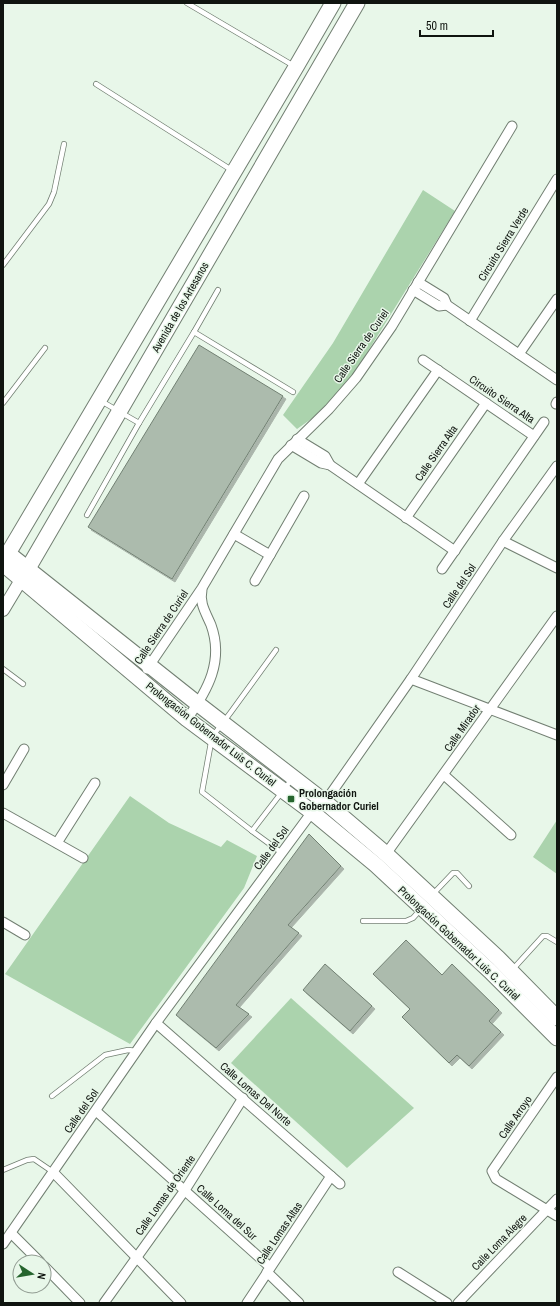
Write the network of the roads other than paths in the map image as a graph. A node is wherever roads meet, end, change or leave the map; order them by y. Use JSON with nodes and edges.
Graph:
{"nodes":[{"id":1,"x":187,"y":3,"type":"edge"},
{"id":2,"x":333,"y":3,"type":"edge"},
{"id":3,"x":357,"y":3,"type":"edge"},
{"id":4,"x":296,"y":67,"type":"junction"},
{"id":5,"x":312,"y":79,"type":"junction"},
{"id":6,"x":96,"y":84,"type":"dead end"},
{"id":7,"x":512,"y":126,"type":"dead end"},
{"id":8,"x":64,"y":144,"type":"dead end"},
{"id":9,"x":235,"y":172,"type":"junction"},
{"id":10,"x":557,"y":179,"type":"edge"},
{"id":11,"x":254,"y":182,"type":"junction"},
{"id":12,"x":3,"y":265,"type":"edge"},
{"id":13,"x":416,"y":286,"type":"junction"},
{"id":14,"x":218,"y":290,"type":"dead end"},
{"id":15,"x":557,"y":299,"type":"edge"},
{"id":16,"x":470,"y":321,"type":"junction"},
{"id":17,"x":194,"y":332,"type":"junction"},
{"id":18,"x":45,"y":348,"type":"dead end"},
{"id":19,"x":519,"y":354,"type":"junction"},
{"id":20,"x":422,"y":360,"type":"dead end"},
{"id":21,"x":438,"y":370,"type":"junction"},
{"id":22,"x":557,"y":380,"type":"edge"},
{"id":23,"x":293,"y":392,"type":"dead end"},
{"id":24,"x":99,"y":401,"type":"junction"},
{"id":25,"x":3,"y":403,"type":"edge"},
{"id":26,"x":486,"y":403,"type":"junction"},
{"id":27,"x":119,"y":412,"type":"junction"},
{"id":28,"x":544,"y":422,"type":"dead end"},
{"id":29,"x":139,"y":424,"type":"junction"},
{"id":30,"x":534,"y":436,"type":"junction"},
{"id":31,"x":294,"y":442,"type":"junction"},
{"id":32,"x":557,"y":466,"type":"edge"},
{"id":33,"x":358,"y":484,"type":"junction"},
{"id":34,"x":304,"y":496,"type":"dead end"},
{"id":35,"x":87,"y":515,"type":"dead end"},
{"id":36,"x":406,"y":518,"type":"junction"},
{"id":37,"x":234,"y":534,"type":"junction"},
{"id":38,"x":503,"y":542,"type":"junction"},
{"id":39,"x":454,"y":551,"type":"junction"},
{"id":40,"x":270,"y":555,"type":"junction"},
{"id":41,"x":4,"y":557,"type":"edge"},
{"id":42,"x":557,"y":568,"type":"edge"},
{"id":43,"x":442,"y":569,"type":"dead end"},
{"id":44,"x":25,"y":575,"type":"junction"},
{"id":45,"x":255,"y":581,"type":"dead end"},
{"id":46,"x":202,"y":588,"type":"junction"},
{"id":47,"x":3,"y":610,"type":"edge"},
{"id":48,"x":557,"y":616,"type":"edge"},
{"id":49,"x":276,"y":650,"type":"dead end"},
{"id":50,"x":150,"y":665,"type":"junction"},
{"id":51,"x":3,"y":669,"type":"edge"},
{"id":52,"x":140,"y":679,"type":"junction"},
{"id":53,"x":411,"y":679,"type":"junction"},
{"id":54,"x":23,"y":684,"type":"dead end"},
{"id":55,"x":198,"y":704,"type":"junction"},
{"id":56,"x":490,"y":709,"type":"junction"},
{"id":57,"x":187,"y":719,"type":"junction"},
{"id":58,"x":222,"y":723,"type":"junction"},
{"id":59,"x":557,"y":735,"type":"edge"},
{"id":60,"x":212,"y":737,"type":"junction"},
{"id":61,"x":24,"y":749,"type":"dead end"},
{"id":62,"x":444,"y":775,"type":"junction"},
{"id":63,"x":293,"y":777,"type":"junction"},
{"id":64,"x":95,"y":783,"type":"dead end"},
{"id":65,"x":3,"y":785,"type":"edge"},
{"id":66,"x":283,"y":790,"type":"junction"},
{"id":67,"x":324,"y":802,"type":"junction"},
{"id":68,"x":3,"y":812,"type":"edge"},
{"id":69,"x":312,"y":812,"type":"junction"},
{"id":70,"x":252,"y":830,"type":"junction"},
{"id":71,"x":511,"y":835,"type":"dead end"},
{"id":72,"x":57,"y":844,"type":"junction"},
{"id":73,"x":282,"y":853,"type":"junction"},
{"id":74,"x":386,"y":854,"type":"junction"},
{"id":75,"x":83,"y":858,"type":"dead end"},
{"id":76,"x":469,"y":886,"type":"dead end"},
{"id":77,"x":427,"y":902,"type":"junction"},
{"id":78,"x":364,"y":921,"type":"dead end"},
{"id":79,"x":3,"y":922,"type":"edge"},
{"id":80,"x":25,"y":935,"type":"dead end"},
{"id":81,"x":557,"y":942,"type":"edge"},
{"id":82,"x":511,"y":971,"type":"junction"},
{"id":83,"x":557,"y":1018,"type":"edge"},
{"id":84,"x":156,"y":1023,"type":"junction"},
{"id":85,"x":557,"y":1038,"type":"edge"},
{"id":86,"x":137,"y":1051,"type":"junction"},
{"id":87,"x":557,"y":1077,"type":"edge"},
{"id":88,"x":52,"y":1096,"type":"dead end"},
{"id":89,"x":243,"y":1098,"type":"junction"},
{"id":90,"x":96,"y":1111,"type":"junction"},
{"id":91,"x":3,"y":1170,"type":"edge"},
{"id":92,"x":53,"y":1172,"type":"junction"},
{"id":93,"x":331,"y":1176,"type":"junction"},
{"id":94,"x":340,"y":1184,"type":"dead end"},
{"id":95,"x":185,"y":1190,"type":"junction"},
{"id":96,"x":557,"y":1198,"type":"edge"},
{"id":97,"x":546,"y":1210,"type":"junction"},
{"id":98,"x":557,"y":1216,"type":"edge"},
{"id":99,"x":11,"y":1232,"type":"junction"},
{"id":100,"x":3,"y":1244,"type":"edge"},
{"id":101,"x":32,"y":1254,"type":"edge"},
{"id":102,"x":137,"y":1257,"type":"junction"},
{"id":103,"x":269,"y":1270,"type":"junction"},
{"id":104,"x":398,"y":1272,"type":"dead end"},
{"id":105,"x":52,"y":1274,"type":"edge"},
{"id":106,"x":80,"y":1303,"type":"edge"},
{"id":107,"x":104,"y":1303,"type":"edge"},
{"id":108,"x":181,"y":1303,"type":"edge"},
{"id":109,"x":246,"y":1303,"type":"edge"},
{"id":110,"x":299,"y":1303,"type":"edge"},
{"id":111,"x":447,"y":1303,"type":"edge"},
{"id":112,"x":458,"y":1303,"type":"edge"}],
"edges":[{"from":1,"to":4,"type":"lane"},
{"from":2,"to":4,"type":"main road","name":"Avenida de los Artesanos"},
{"from":3,"to":5,"type":"main road","name":"Avenida de los Artesanos"},
{"from":4,"to":5,"type":"main road"},
{"from":4,"to":9,"type":"main road","name":"Avenida de los Artesanos"},
{"from":5,"to":11,"type":"main road","name":"Avenida de los Artesanos"},
{"from":6,"to":9,"type":"lane"},
{"from":7,"to":13,"type":"street","name":"Calle Sierra de Curiel"},
{"from":8,"to":12,"type":"lane"},
{"from":9,"to":11,"type":"main road"},
{"from":9,"to":24,"type":"main road","name":"Avenida de los Artesanos"},
{"from":10,"to":16,"type":"street","name":"Circuito Sierra Verde"},
{"from":11,"to":27,"type":"main road","name":"Avenida de los Artesanos"},
{"from":13,"to":16,"type":"street"},
{"from":13,"to":31,"type":"street","name":"Calle Sierra de Curiel"},
{"from":14,"to":17,"type":"lane"},
{"from":15,"to":19,"type":"street"},
{"from":16,"to":19,"type":"street"},
{"from":17,"to":23,"type":"lane"},
{"from":17,"to":29,"type":"lane"},
{"from":18,"to":25,"type":"lane"},
{"from":19,"to":22,"type":"street"},
{"from":20,"to":21,"type":"street","name":"Circuito Sierra Alta"},
{"from":21,"to":26,"type":"street","name":"Circuito Sierra Alta"},
{"from":21,"to":33,"type":"street"},
{"from":24,"to":27,"type":"lane"},
{"from":24,"to":41,"type":"main road","name":"Avenida de los Artesanos"},
{"from":26,"to":30,"type":"street","name":"Circuito Sierra Alta"},
{"from":26,"to":36,"type":"street","name":"Calle Sierra Alta"},
{"from":27,"to":29,"type":"lane"},
{"from":27,"to":44,"type":"main road","name":"Avenida de los Artesanos"},
{"from":28,"to":30,"type":"street"},
{"from":29,"to":35,"type":"lane"},
{"from":30,"to":39,"type":"street","name":"Circuito Sierra Alta"},
{"from":31,"to":33,"type":"street"},
{"from":31,"to":37,"type":"street","name":"Calle Sierra de Curiel"},
{"from":32,"to":38,"type":"street","name":"Calle del Sol"},
{"from":33,"to":36,"type":"street"},
{"from":34,"to":40,"type":"street"},
{"from":36,"to":39,"type":"street"},
{"from":37,"to":40,"type":"street"},
{"from":37,"to":46,"type":"street","name":"Calle Sierra de Curiel"},
{"from":38,"to":42,"type":"street"},
{"from":38,"to":53,"type":"street","name":"Calle del Sol"},
{"from":39,"to":43,"type":"street","name":"Circuito Sierra Alta"},
{"from":40,"to":45,"type":"street"},
{"from":41,"to":44,"type":"main road","name":"Prolongación Gobernador Luis C. Curiel"},
{"from":44,"to":47,"type":"street","name":"Avenida de los Artesanos"},
{"from":44,"to":50,"type":"main road","name":"Prolongación Gobernador Luis C. Curiel"},
{"from":44,"to":52,"type":"main road","name":"Prolongación Gobernador Luis C. Curiel"},
{"from":46,"to":50,"type":"street","name":"Calle Sierra de Curiel"},
{"from":46,"to":55,"type":"street","name":"Calle Sierra de Curiel"},
{"from":48,"to":56,"type":"street","name":"Calle Mirador"},
{"from":49,"to":58,"type":"lane"},
{"from":50,"to":52,"type":"street","name":"Calle Sierra de Curiel"},
{"from":50,"to":55,"type":"main road","name":"Prolongación Gobernador Luis C. Curiel"},
{"from":51,"to":54,"type":"lane"},
{"from":52,"to":57,"type":"main road","name":"Prolongación Gobernador Luis C. Curiel"},
{"from":53,"to":56,"type":"street"},
{"from":53,"to":67,"type":"street","name":"Calle del Sol"},
{"from":55,"to":57,"type":"street","name":"Calle Sierra de Curiel"},
{"from":55,"to":58,"type":"main road","name":"Prolongación Gobernador Luis C. Curiel"},
{"from":56,"to":59,"type":"street"},
{"from":56,"to":62,"type":"street","name":"Calle Mirador"},
{"from":57,"to":60,"type":"main road","name":"Prolongación Gobernador Luis C. Curiel"},
{"from":58,"to":60,"type":"lane"},
{"from":58,"to":63,"type":"main road","name":"Prolongación Gobernador Luis C. Curiel"},
{"from":60,"to":66,"type":"main road","name":"Prolongación Gobernador Luis C. Curiel"},
{"from":60,"to":70,"type":"lane"},
{"from":61,"to":65,"type":"street"},
{"from":62,"to":71,"type":"street"},
{"from":62,"to":74,"type":"street","name":"Calle Mirador"},
{"from":63,"to":66,"type":"lane"},
{"from":63,"to":67,"type":"main road","name":"Prolongación Gobernador Luis C. Curiel"},
{"from":64,"to":72,"type":"street"},
{"from":66,"to":69,"type":"main road","name":"Prolongación Gobernador Luis C. Curiel"},
{"from":66,"to":70,"type":"lane"},
{"from":67,"to":69,"type":"street","name":"Calle del Sol"},
{"from":67,"to":74,"type":"main road","name":"Prolongación Gobernador Luis C. Curiel"},
{"from":68,"to":72,"type":"street"},
{"from":69,"to":73,"type":"street","name":"Calle del Sol"},
{"from":69,"to":77,"type":"main road","name":"Prolongación Gobernador Luis C. Curiel"},
{"from":70,"to":73,"type":"lane"},
{"from":72,"to":75,"type":"street"},
{"from":73,"to":84,"type":"street","name":"Calle del Sol"},
{"from":74,"to":77,"type":"main road","name":"Prolongación Gobernador Luis C. Curiel"},
{"from":76,"to":77,"type":"lane"},
{"from":77,"to":78,"type":"lane"},
{"from":77,"to":82,"type":"main road","name":"Prolongación Gobernador Luis C. Curiel"},
{"from":77,"to":85,"type":"main road","name":"Prolongación Gobernador Luis C. Curiel"},
{"from":79,"to":80,"type":"street"},
{"from":81,"to":82,"type":"lane"},
{"from":82,"to":83,"type":"main road","name":"Prolongación Gobernador Luis C. Curiel"},
{"from":84,"to":86,"type":"street","name":"Calle del Sol"},
{"from":84,"to":89,"type":"street","name":"Calle Lomas Del Norte"},
{"from":86,"to":88,"type":"lane"},
{"from":86,"to":90,"type":"street","name":"Calle del Sol"},
{"from":87,"to":97,"type":"street","name":"Calle Arroyo"},
{"from":89,"to":93,"type":"street","name":"Calle Lomas Del Norte"},
{"from":89,"to":95,"type":"street","name":"Calle Lomas de Oriente"},
{"from":90,"to":92,"type":"street","name":"Calle del Sol"},
{"from":90,"to":95,"type":"street","name":"Calle Loma del Sur"},
{"from":91,"to":92,"type":"lane"},
{"from":92,"to":99,"type":"street","name":"Calle del Sol"},
{"from":92,"to":102,"type":"street"},
{"from":93,"to":94,"type":"street","name":"Calle Lomas Del Norte"},
{"from":93,"to":103,"type":"street","name":"Calle Lomas Altas"},
{"from":95,"to":102,"type":"street","name":"Calle Lomas de Oriente"},
{"from":95,"to":103,"type":"street","name":"Calle Loma del Sur"},
{"from":96,"to":97,"type":"street","name":"Calle Loma Alegre"},
{"from":97,"to":98,"type":"street"},
{"from":97,"to":112,"type":"street","name":"Calle Loma Alegre"},
{"from":99,"to":100,"type":"street","name":"Calle del Sol"},
{"from":99,"to":101,"type":"street"},
{"from":102,"to":107,"type":"street","name":"Calle Lomas de Oriente"},
{"from":102,"to":108,"type":"street"},
{"from":103,"to":109,"type":"street","name":"Calle Lomas Altas"},
{"from":103,"to":110,"type":"street","name":"Calle Loma del Sur"},
{"from":104,"to":111,"type":"street"},
{"from":105,"to":106,"type":"street"}]}
